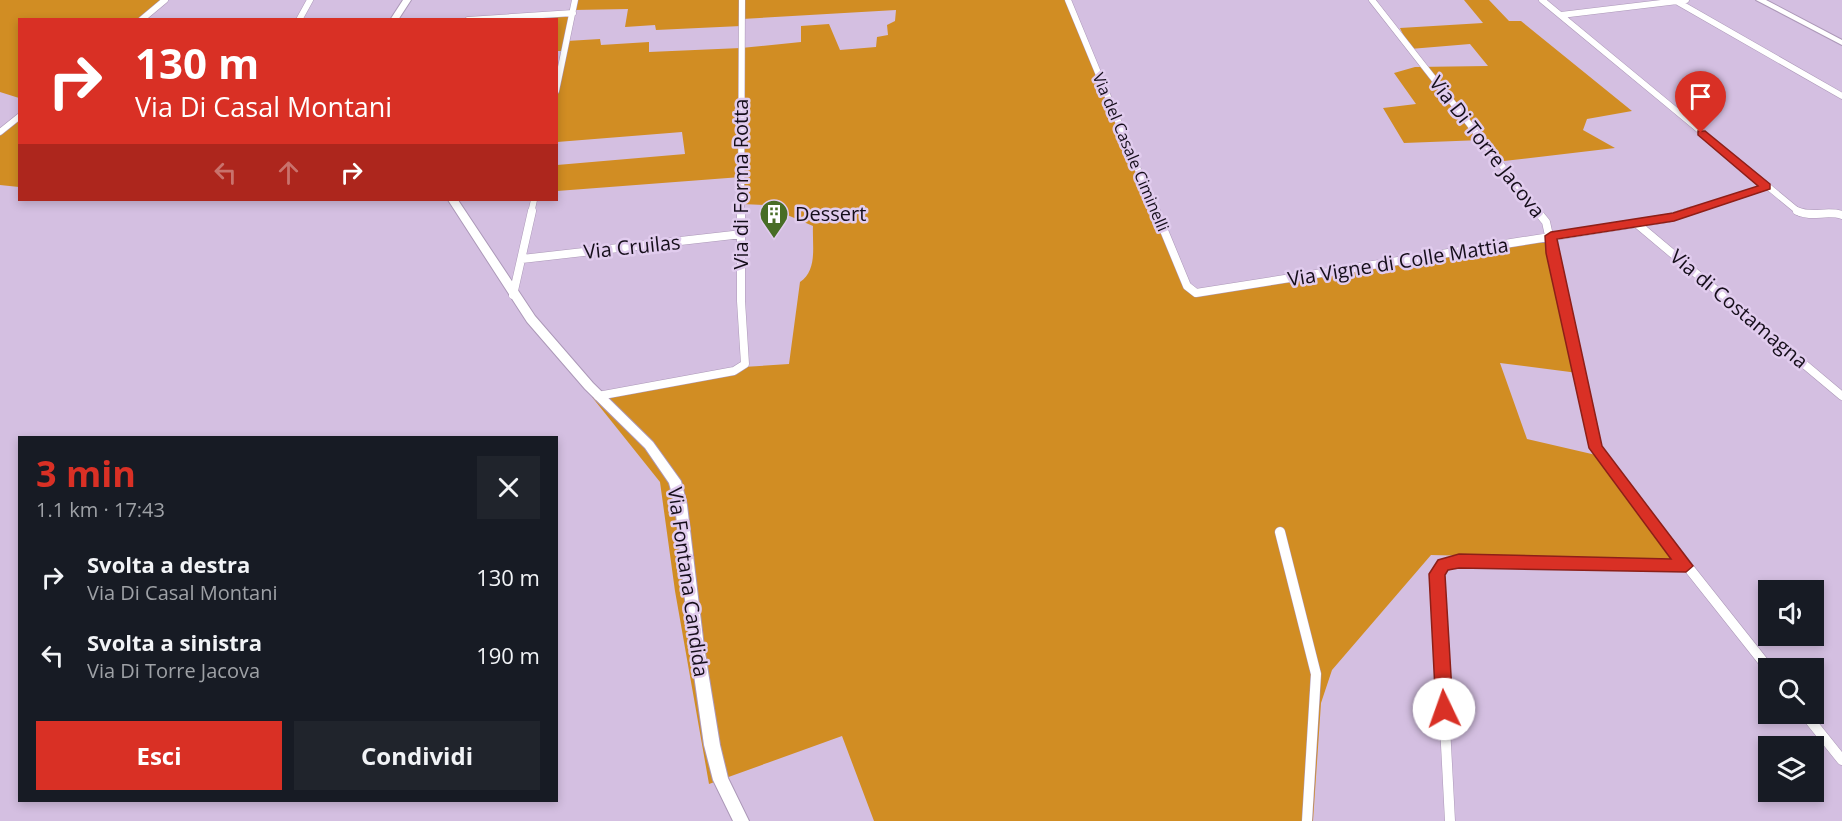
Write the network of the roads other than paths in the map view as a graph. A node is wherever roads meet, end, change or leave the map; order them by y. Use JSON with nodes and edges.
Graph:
{"nodes":[{"id":1,"x":165,"y":0,"type":"edge"},
{"id":2,"x":310,"y":0,"type":"edge"},
{"id":3,"x":408,"y":0,"type":"edge"},
{"id":4,"x":575,"y":0,"type":"edge"},
{"id":5,"x":742,"y":0,"type":"edge"},
{"id":6,"x":1068,"y":0,"type":"edge"},
{"id":7,"x":1372,"y":0,"type":"edge"},
{"id":8,"x":1542,"y":0,"type":"edge"},
{"id":9,"x":1686,"y":0,"type":"edge"},
{"id":10,"x":1760,"y":0,"type":"edge"},
{"id":11,"x":1676,"y":1,"type":"edge"},
{"id":12,"x":573,"y":13,"type":"junction"},
{"id":13,"x":1561,"y":15,"type":"junction"},
{"id":14,"x":143,"y":18,"type":"edge"},
{"id":15,"x":300,"y":18,"type":"edge"},
{"id":16,"x":395,"y":18,"type":"edge"},
{"id":17,"x":498,"y":18,"type":"edge"},
{"id":18,"x":1842,"y":43,"type":"edge"},
{"id":19,"x":558,"y":82,"type":"edge"},
{"id":20,"x":1842,"y":96,"type":"edge"},
{"id":21,"x":18,"y":118,"type":"edge"},
{"id":22,"x":0,"y":132,"type":"edge"},
{"id":23,"x":1766,"y":187,"type":"junction"},
{"id":24,"x":454,"y":201,"type":"edge"},
{"id":25,"x":534,"y":201,"type":"edge"},
{"id":26,"x":1842,"y":215,"type":"edge"},
{"id":27,"x":1636,"y":223,"type":"junction"},
{"id":28,"x":742,"y":234,"type":"junction"},
{"id":29,"x":1551,"y":236,"type":"junction"},
{"id":30,"x":522,"y":259,"type":"junction"},
{"id":31,"x":1203,"y":294,"type":"joint"},
{"id":32,"x":513,"y":295,"type":"junction"},
{"id":33,"x":598,"y":396,"type":"junction"},
{"id":34,"x":1842,"y":396,"type":"edge"},
{"id":35,"x":1280,"y":532,"type":"dead end"},
{"id":36,"x":1686,"y":566,"type":"junction"},
{"id":37,"x":1760,"y":658,"type":"edge"},
{"id":38,"x":1813,"y":724,"type":"edge"},
{"id":39,"x":1842,"y":760,"type":"edge"},
{"id":40,"x":741,"y":821,"type":"edge"},
{"id":41,"x":1307,"y":821,"type":"edge"},
{"id":42,"x":1450,"y":821,"type":"edge"}],
"edges":[{"from":1,"to":14,"type":"street"},
{"from":2,"to":15,"type":"street"},
{"from":3,"to":16,"type":"main road"},
{"from":4,"to":12,"type":"street"},
{"from":5,"to":28,"type":"street","name":"Via di Forma Rotta"},
{"from":6,"to":31,"type":"street","name":"Via del Casale Ciminelli"},
{"from":7,"to":29,"type":"street","name":"Via Di Torre Jacova"},
{"from":8,"to":13,"type":"street"},
{"from":9,"to":11,"type":"street"},
{"from":10,"to":18,"type":"main road"},
{"from":11,"to":13,"type":"street"},
{"from":11,"to":20,"type":"street"},
{"from":12,"to":17,"type":"street"},
{"from":12,"to":19,"type":"street"},
{"from":13,"to":23,"type":"street"},
{"from":21,"to":22,"type":"street"},
{"from":23,"to":26,"type":"street"},
{"from":23,"to":27,"type":"street","name":"Via Vigne di Colle Mattia"},
{"from":24,"to":32,"type":"main road","name":"Via Fontana Candida"},
{"from":25,"to":30,"type":"street"},
{"from":27,"to":29,"type":"street","name":"Via Vigne di Colle Mattia"},
{"from":27,"to":34,"type":"street","name":"Via di Costamagna"},
{"from":28,"to":30,"type":"street","name":"Via Cruilas"},
{"from":28,"to":33,"type":"street","name":"Via di Forma Rotta"},
{"from":29,"to":31,"type":"street","name":"Via Vigne di Colle Mattia"},
{"from":29,"to":36,"type":"street","name":"Via Di Torre Jacova"},
{"from":30,"to":32,"type":"street"},
{"from":32,"to":33,"type":"main road","name":"Via Fontana Candida"},
{"from":33,"to":40,"type":"main road","name":"Via Fontana Candida"},
{"from":35,"to":41,"type":"street"},
{"from":36,"to":37,"type":"street","name":"Via Di Torre Jacova"},
{"from":36,"to":42,"type":"street"},
{"from":38,"to":39,"type":"street"}]}
